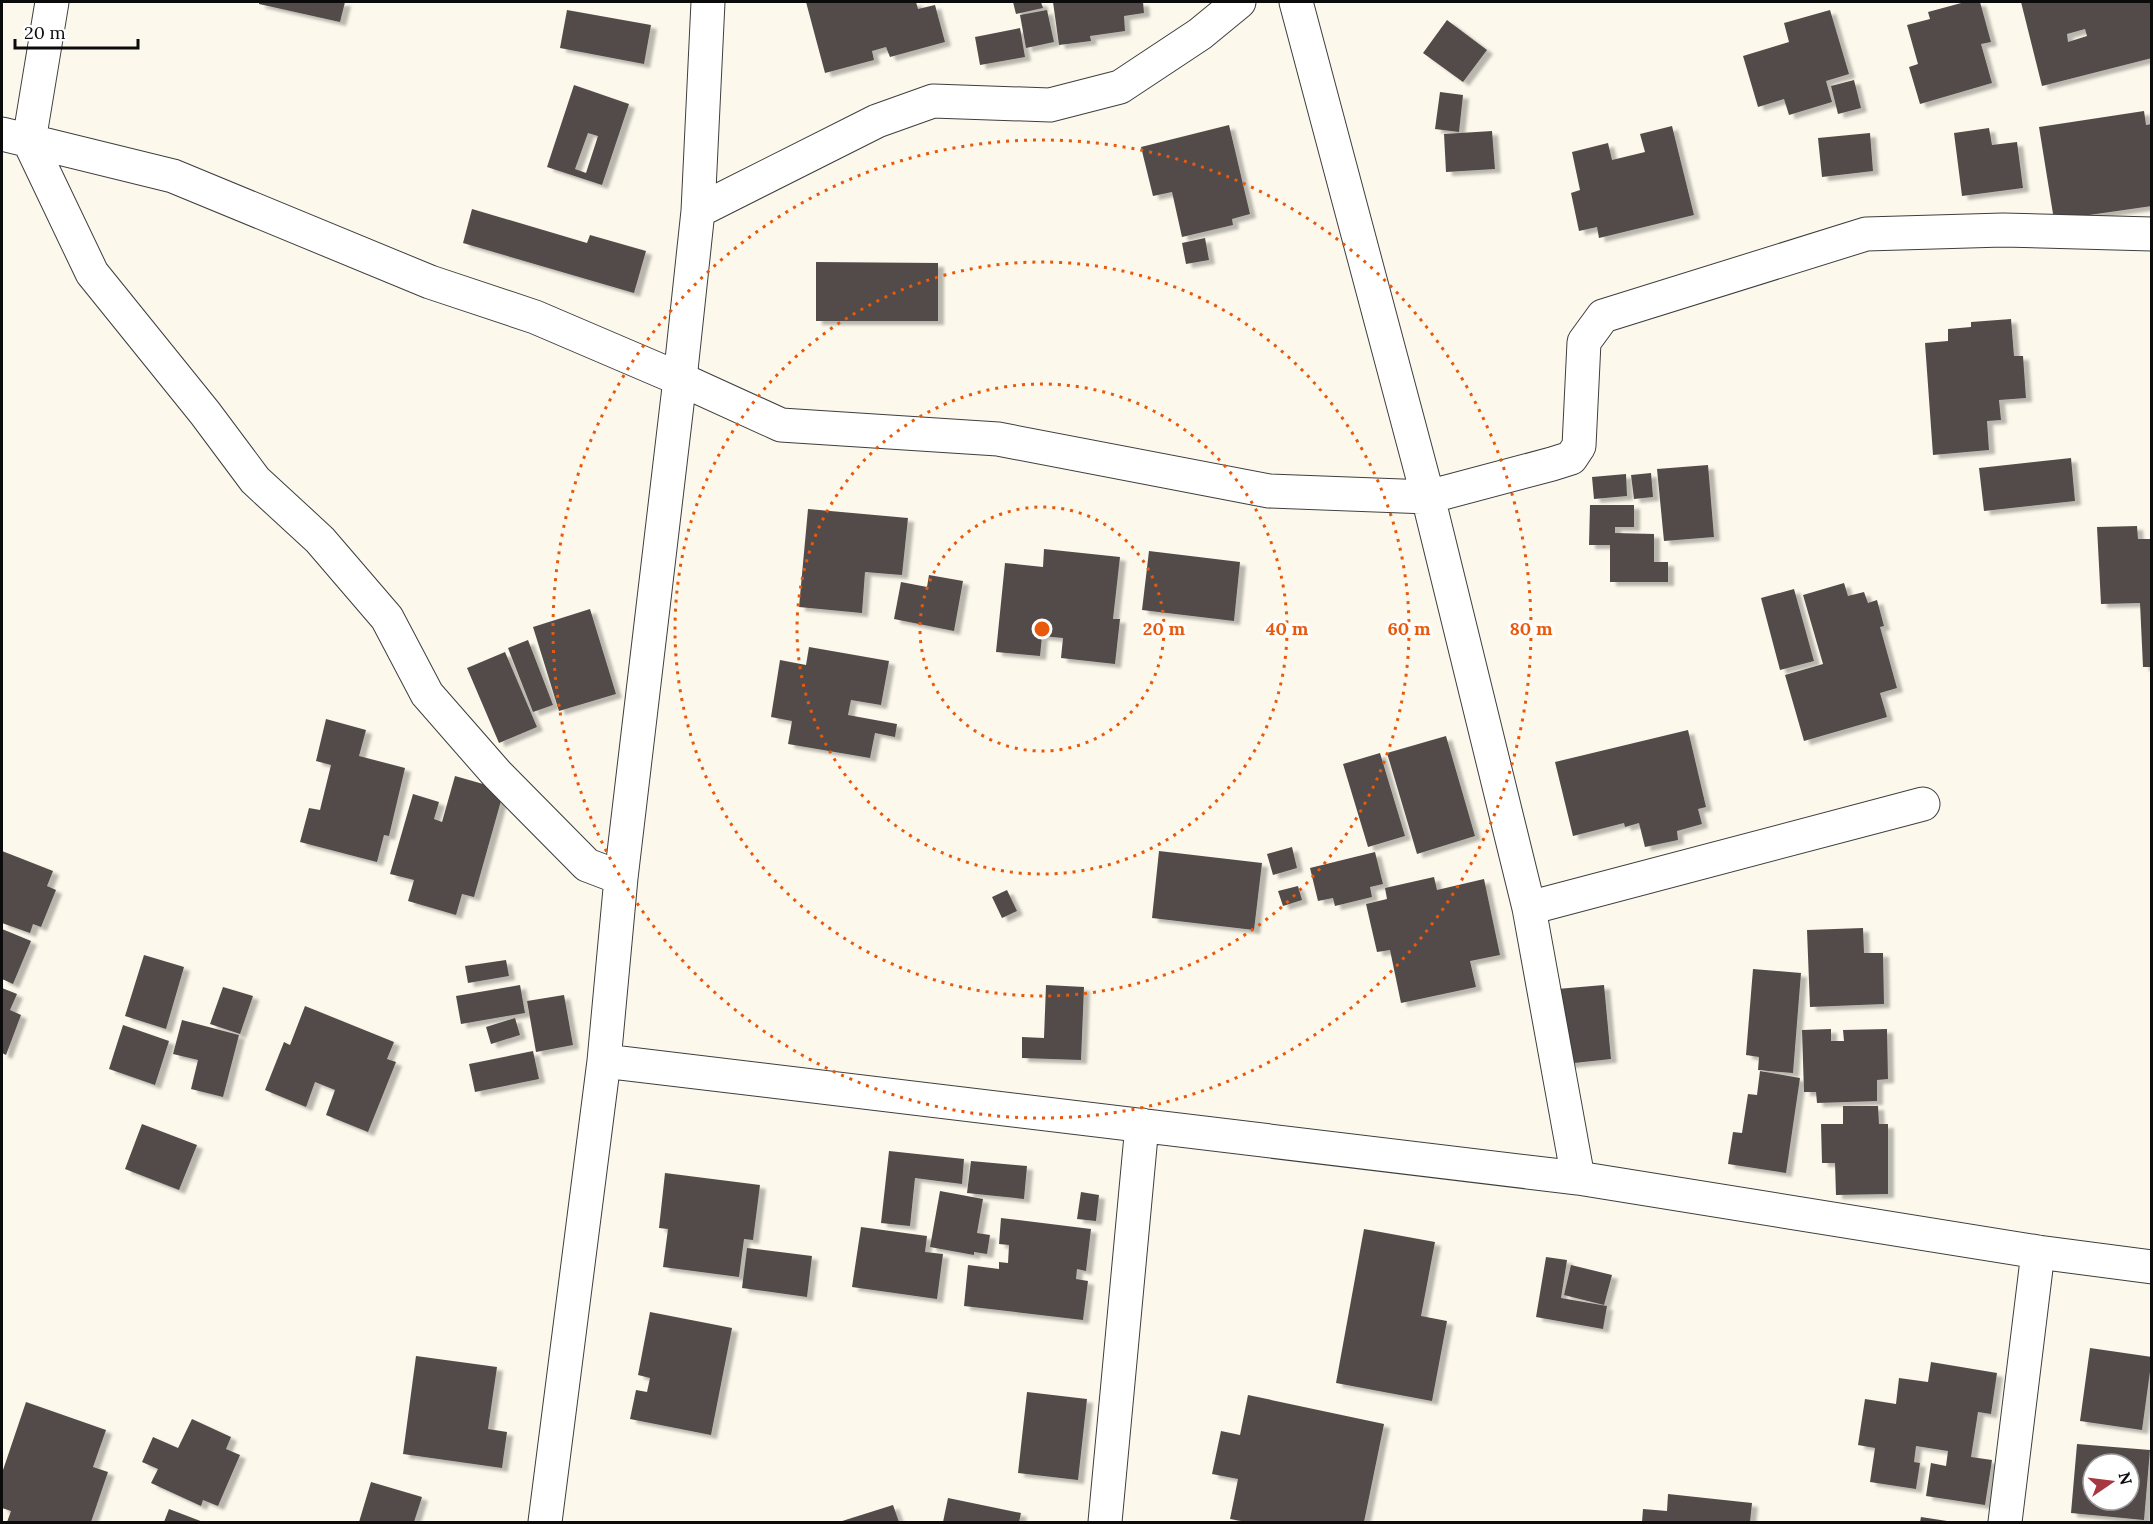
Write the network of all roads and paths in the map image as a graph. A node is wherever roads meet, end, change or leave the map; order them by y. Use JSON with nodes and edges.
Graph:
{"nodes":[{"id":1,"x":52,"y":2,"type":"edge"},
{"id":2,"x":708,"y":2,"type":"edge"},
{"id":3,"x":1239,"y":2,"type":"edge"},
{"id":4,"x":1296,"y":2,"type":"edge"},
{"id":5,"x":15,"y":138,"type":"edge"},
{"id":6,"x":698,"y":211,"type":"junction"},
{"id":7,"x":2151,"y":234,"type":"edge"},
{"id":8,"x":680,"y":379,"type":"junction"},
{"id":9,"x":1428,"y":497,"type":"junction"},
{"id":10,"x":1923,"y":804,"type":"dead end"},
{"id":11,"x":621,"y":878,"type":"junction"},
{"id":12,"x":1529,"y":908,"type":"junction"},
{"id":13,"x":604,"y":1060,"type":"junction"},
{"id":14,"x":1142,"y":1125,"type":"junction"},
{"id":15,"x":1578,"y":1178,"type":"junction"},
{"id":16,"x":2038,"y":1252,"type":"junction"},
{"id":17,"x":2151,"y":1266,"type":"edge"},
{"id":18,"x":545,"y":1522,"type":"edge"},
{"id":19,"x":1105,"y":1522,"type":"edge"},
{"id":20,"x":2006,"y":1522,"type":"edge"}],
"edges":[{"from":1,"to":5,"type":"street"},
{"from":2,"to":6,"type":"street"},
{"from":3,"to":6,"type":"street"},
{"from":4,"to":9,"type":"street"},
{"from":5,"to":8,"type":"street"},
{"from":5,"to":11,"type":"street"},
{"from":6,"to":8,"type":"street"},
{"from":7,"to":9,"type":"street"},
{"from":8,"to":9,"type":"street"},
{"from":8,"to":11,"type":"street"},
{"from":9,"to":12,"type":"street"},
{"from":10,"to":12,"type":"street"},
{"from":11,"to":13,"type":"street"},
{"from":12,"to":15,"type":"street"},
{"from":13,"to":14,"type":"street"},
{"from":13,"to":18,"type":"street"},
{"from":14,"to":15,"type":"street"},
{"from":14,"to":19,"type":"street"},
{"from":15,"to":16,"type":"street"},
{"from":16,"to":17,"type":"street"},
{"from":16,"to":20,"type":"street"}]}
